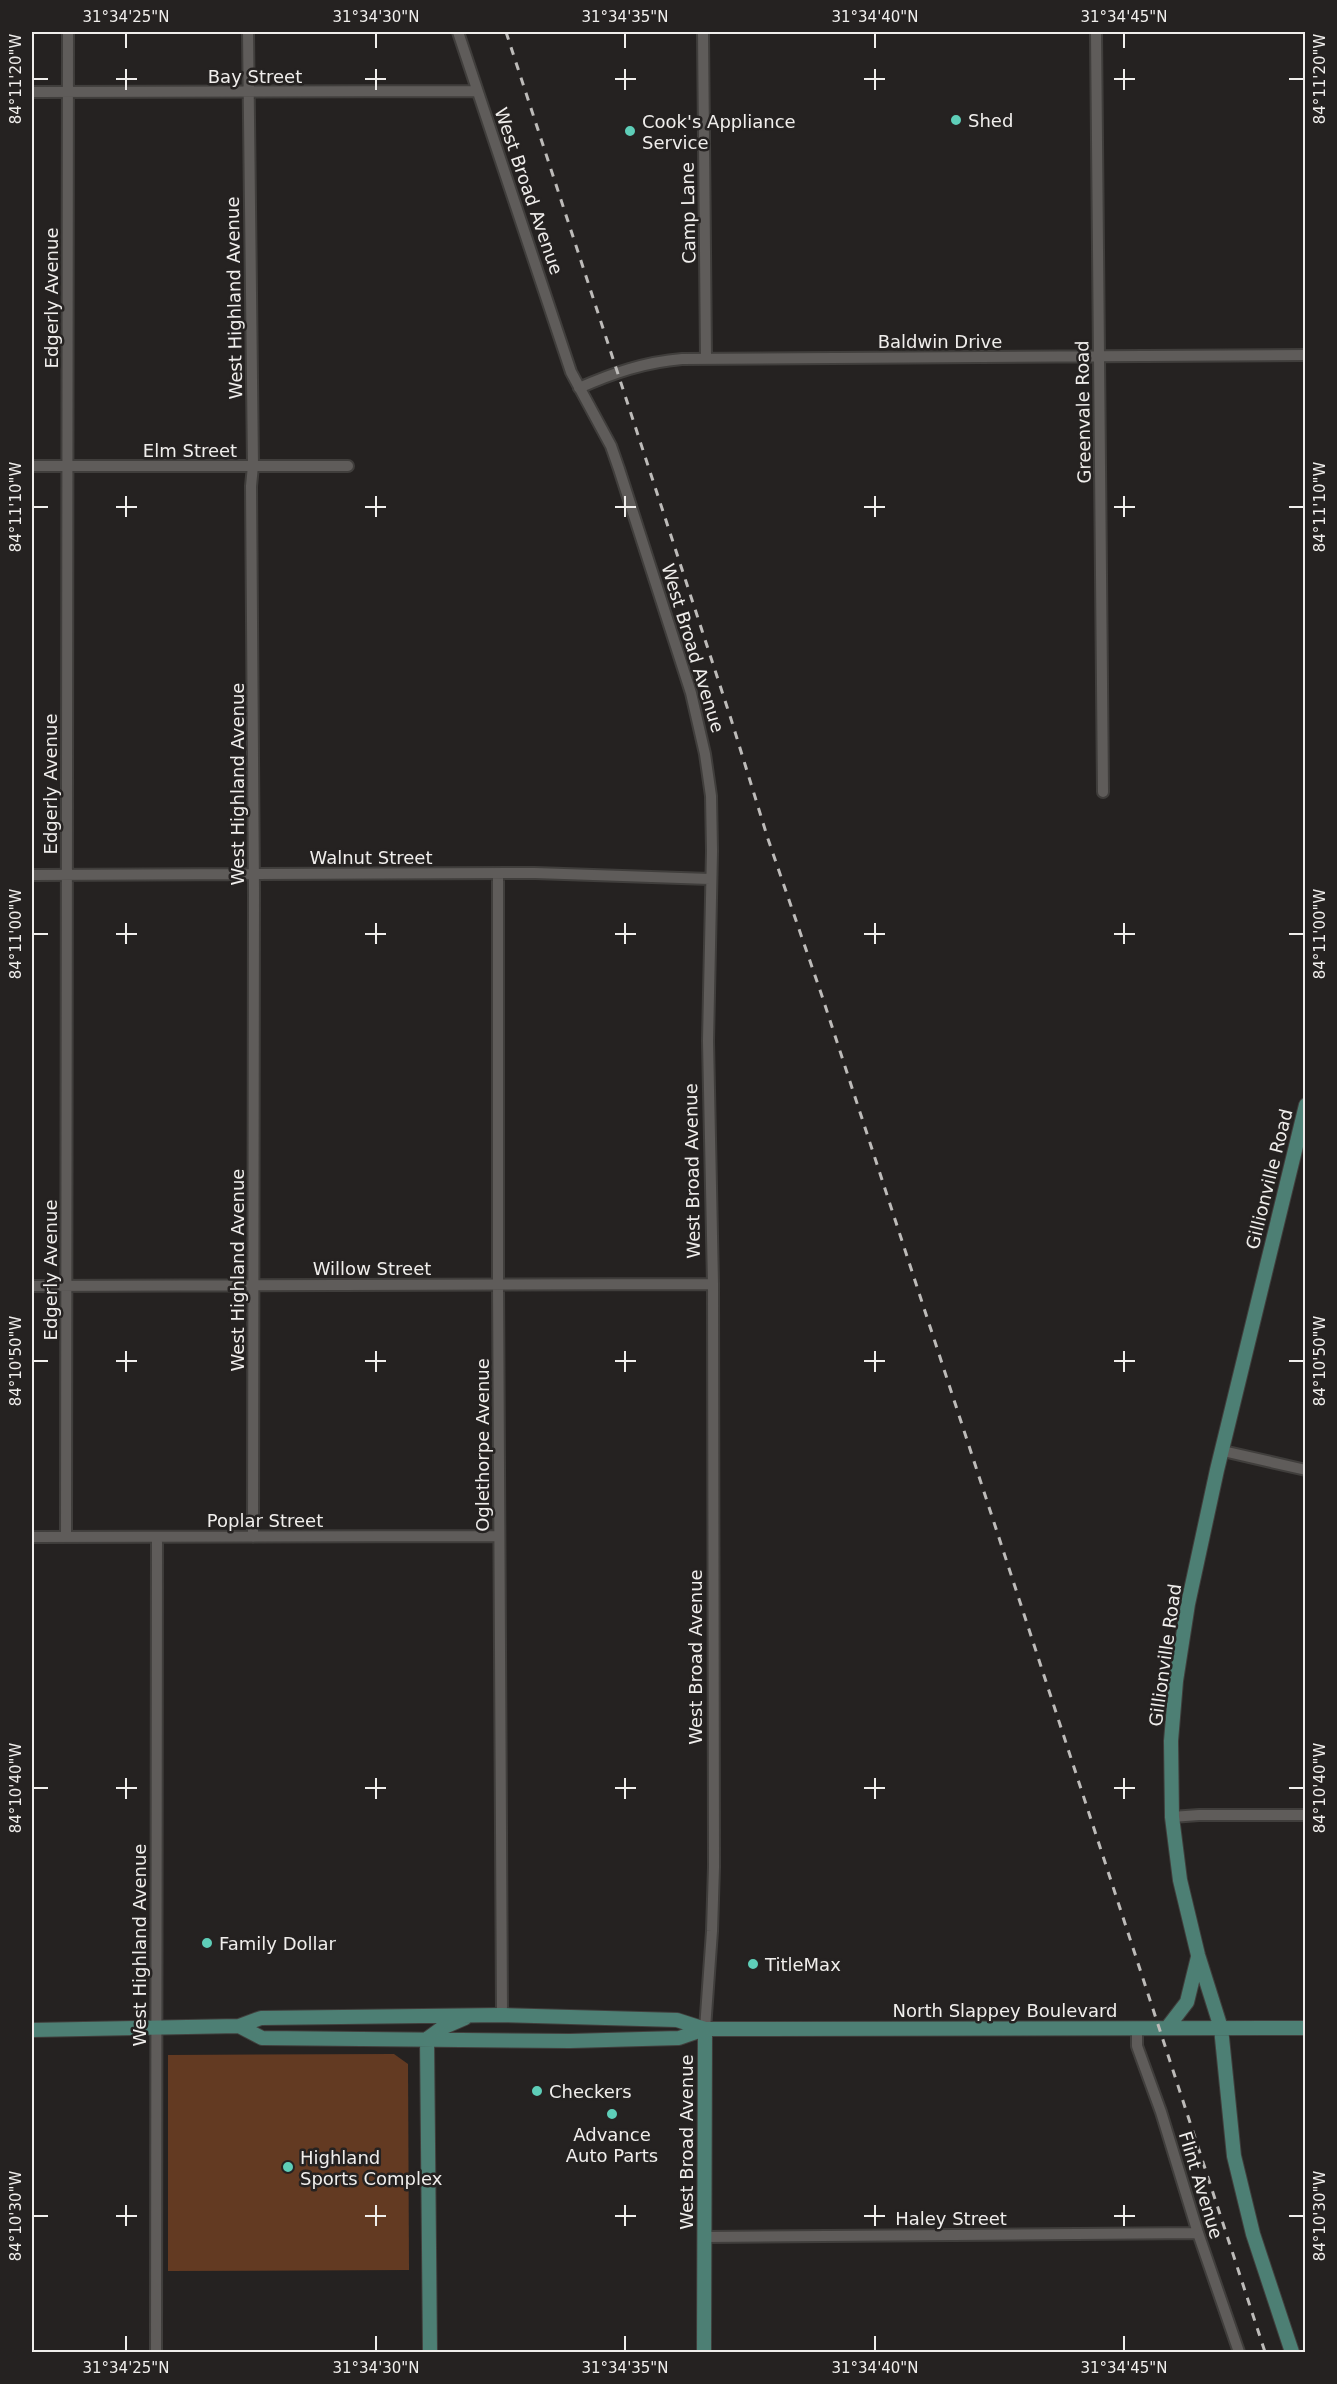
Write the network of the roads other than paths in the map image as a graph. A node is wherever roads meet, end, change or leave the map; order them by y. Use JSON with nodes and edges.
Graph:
{"nodes":[{"id":1,"x":68,"y":32,"type":"edge"},
{"id":2,"x":248,"y":32,"type":"edge"},
{"id":3,"x":458,"y":32,"type":"edge"},
{"id":4,"x":703,"y":32,"type":"edge"},
{"id":5,"x":1096,"y":32,"type":"edge"},
{"id":6,"x":477,"y":91,"type":"junction"},
{"id":7,"x":32,"y":92,"type":"edge"},
{"id":8,"x":68,"y":92,"type":"junction"},
{"id":9,"x":248,"y":92,"type":"junction"},
{"id":10,"x":1305,"y":355,"type":"edge"},
{"id":11,"x":1099,"y":356,"type":"junction"},
{"id":12,"x":706,"y":359,"type":"junction"},
{"id":13,"x":579,"y":388,"type":"junction"},
{"id":14,"x":32,"y":466,"type":"edge"},
{"id":15,"x":67,"y":466,"type":"junction"},
{"id":16,"x":254,"y":466,"type":"junction"},
{"id":17,"x":348,"y":466,"type":"dead end"},
{"id":18,"x":1102,"y":792,"type":"dead end"},
{"id":19,"x":498,"y":874,"type":"junction"},
{"id":20,"x":32,"y":875,"type":"edge"},
{"id":21,"x":67,"y":875,"type":"junction"},
{"id":22,"x":253,"y":875,"type":"junction"},
{"id":23,"x":710,"y":879,"type":"junction"},
{"id":24,"x":1305,"y":1105,"type":"edge"},
{"id":25,"x":498,"y":1284,"type":"junction"},
{"id":26,"x":713,"y":1284,"type":"junction"},
{"id":27,"x":254,"y":1285,"type":"junction"},
{"id":28,"x":32,"y":1286,"type":"edge"},
{"id":29,"x":67,"y":1287,"type":"junction"},
{"id":30,"x":1223,"y":1451,"type":"junction"},
{"id":31,"x":1305,"y":1470,"type":"edge"},
{"id":32,"x":499,"y":1536,"type":"junction"},
{"id":33,"x":32,"y":1537,"type":"edge"},
{"id":34,"x":66,"y":1537,"type":"junction"},
{"id":35,"x":157,"y":1537,"type":"junction"},
{"id":36,"x":253,"y":1537,"type":"junction"},
{"id":37,"x":1305,"y":1815,"type":"edge"},
{"id":38,"x":1172,"y":1817,"type":"junction"},
{"id":39,"x":1198,"y":1955,"type":"junction"},
{"id":40,"x":470,"y":2015,"type":"junction"},
{"id":41,"x":502,"y":2015,"type":"junction"},
{"id":42,"x":391,"y":2016,"type":"junction"},
{"id":43,"x":239,"y":2026,"type":"junction"},
{"id":44,"x":155,"y":2027,"type":"junction"},
{"id":45,"x":1137,"y":2028,"type":"junction"},
{"id":46,"x":1167,"y":2028,"type":"junction"},
{"id":47,"x":1221,"y":2028,"type":"junction"},
{"id":48,"x":1305,"y":2028,"type":"edge"},
{"id":49,"x":705,"y":2029,"type":"junction"},
{"id":50,"x":32,"y":2030,"type":"edge"},
{"id":51,"x":427,"y":2039,"type":"junction"},
{"id":52,"x":1198,"y":2233,"type":"junction"},
{"id":53,"x":704,"y":2237,"type":"junction"},
{"id":54,"x":156,"y":2352,"type":"edge"},
{"id":55,"x":430,"y":2352,"type":"edge"},
{"id":56,"x":704,"y":2352,"type":"edge"},
{"id":57,"x":1239,"y":2352,"type":"edge"},
{"id":58,"x":1292,"y":2352,"type":"edge"}],
"edges":[{"from":1,"to":8,"type":"street","name":"Edgerly Avenue"},
{"from":2,"to":9,"type":"street","name":"West Highland Avenue"},
{"from":3,"to":6,"type":"street","name":"West Broad Avenue"},
{"from":4,"to":12,"type":"street","name":"Camp Lane"},
{"from":5,"to":11,"type":"street","name":"Greenvale Road"},
{"from":6,"to":9,"type":"street","name":"Bay Street"},
{"from":6,"to":13,"type":"street","name":"West Broad Avenue"},
{"from":7,"to":8,"type":"street","name":"Bay Street"},
{"from":8,"to":9,"type":"street","name":"Bay Street"},
{"from":8,"to":15,"type":"street","name":"Edgerly Avenue"},
{"from":9,"to":16,"type":"street","name":"West Highland Avenue"},
{"from":10,"to":11,"type":"street","name":"Baldwin Drive"},
{"from":11,"to":12,"type":"street","name":"Baldwin Drive"},
{"from":11,"to":18,"type":"street","name":"Greenvale Road"},
{"from":12,"to":13,"type":"street","name":"Baldwin Drive"},
{"from":13,"to":23,"type":"street","name":"West Broad Avenue"},
{"from":14,"to":15,"type":"street","name":"Elm Street"},
{"from":15,"to":16,"type":"street","name":"Elm Street"},
{"from":15,"to":21,"type":"street","name":"Edgerly Avenue"},
{"from":16,"to":17,"type":"street","name":"Elm Street"},
{"from":16,"to":22,"type":"street","name":"West Highland Avenue"},
{"from":19,"to":22,"type":"street","name":"Walnut Street"},
{"from":19,"to":23,"type":"street","name":"Walnut Street"},
{"from":19,"to":25,"type":"street","name":"Oglethorpe Avenue"},
{"from":20,"to":21,"type":"street","name":"Walnut Street"},
{"from":21,"to":22,"type":"street","name":"Walnut Street"},
{"from":21,"to":29,"type":"street","name":"Edgerly Avenue"},
{"from":22,"to":27,"type":"street","name":"West Highland Avenue"},
{"from":23,"to":26,"type":"street","name":"West Broad Avenue"},
{"from":24,"to":30,"type":"main road","name":"Gillionville Road"},
{"from":25,"to":26,"type":"street","name":"Willow Street"},
{"from":25,"to":27,"type":"street","name":"Willow Street"},
{"from":25,"to":32,"type":"street","name":"Oglethorpe Avenue"},
{"from":26,"to":49,"type":"street","name":"West Broad Avenue"},
{"from":27,"to":29,"type":"street","name":"Willow Street"},
{"from":27,"to":36,"type":"street","name":"West Highland Avenue"},
{"from":28,"to":29,"type":"street","name":"Willow Street"},
{"from":29,"to":34,"type":"street","name":"Edgerly Avenue"},
{"from":30,"to":31,"type":"street"},
{"from":30,"to":38,"type":"main road","name":"Gillionville Road"},
{"from":32,"to":36,"type":"street","name":"Poplar Street"},
{"from":32,"to":41,"type":"street","name":"Oglethorpe Avenue"},
{"from":33,"to":34,"type":"street","name":"Poplar Street"},
{"from":34,"to":35,"type":"street","name":"Poplar Street"},
{"from":35,"to":36,"type":"street","name":"Poplar Street"},
{"from":35,"to":44,"type":"street","name":"West Highland Avenue"},
{"from":37,"to":38,"type":"street"},
{"from":38,"to":39,"type":"main road","name":"Gillionville Road"},
{"from":39,"to":46,"type":"main road"},
{"from":39,"to":47,"type":"main road","name":"Gillionville Road"},
{"from":40,"to":41,"type":"main road","name":"North Slappey Boulevard"},
{"from":40,"to":42,"type":"main road","name":"North Slappey Boulevard"},
{"from":40,"to":51,"type":"main road"},
{"from":41,"to":49,"type":"main road","name":"North Slappey Boulevard"},
{"from":42,"to":43,"type":"main road","name":"North Slappey Boulevard"},
{"from":42,"to":51,"type":"main road"},
{"from":43,"to":44,"type":"main road"},
{"from":43,"to":51,"type":"main road","name":"North Slappey Boulevard"},
{"from":44,"to":50,"type":"main road"},
{"from":44,"to":54,"type":"street","name":"West Highland Avenue"},
{"from":45,"to":46,"type":"main road","name":"North Slappey Boulevard"},
{"from":45,"to":49,"type":"main road","name":"North Slappey Boulevard"},
{"from":45,"to":52,"type":"street","name":"Flint Avenue"},
{"from":46,"to":47,"type":"main road","name":"North Slappey Boulevard"},
{"from":47,"to":48,"type":"main road","name":"North Slappey Boulevard"},
{"from":47,"to":58,"type":"main road","name":"Gillionville Road"},
{"from":49,"to":51,"type":"main road","name":"North Slappey Boulevard"},
{"from":49,"to":53,"type":"main road","name":"West Broad Avenue"},
{"from":51,"to":55,"type":"main road"},
{"from":52,"to":53,"type":"street","name":"Haley Street"},
{"from":52,"to":57,"type":"street","name":"Flint Avenue"},
{"from":53,"to":56,"type":"main road","name":"West Broad Avenue"}]}
